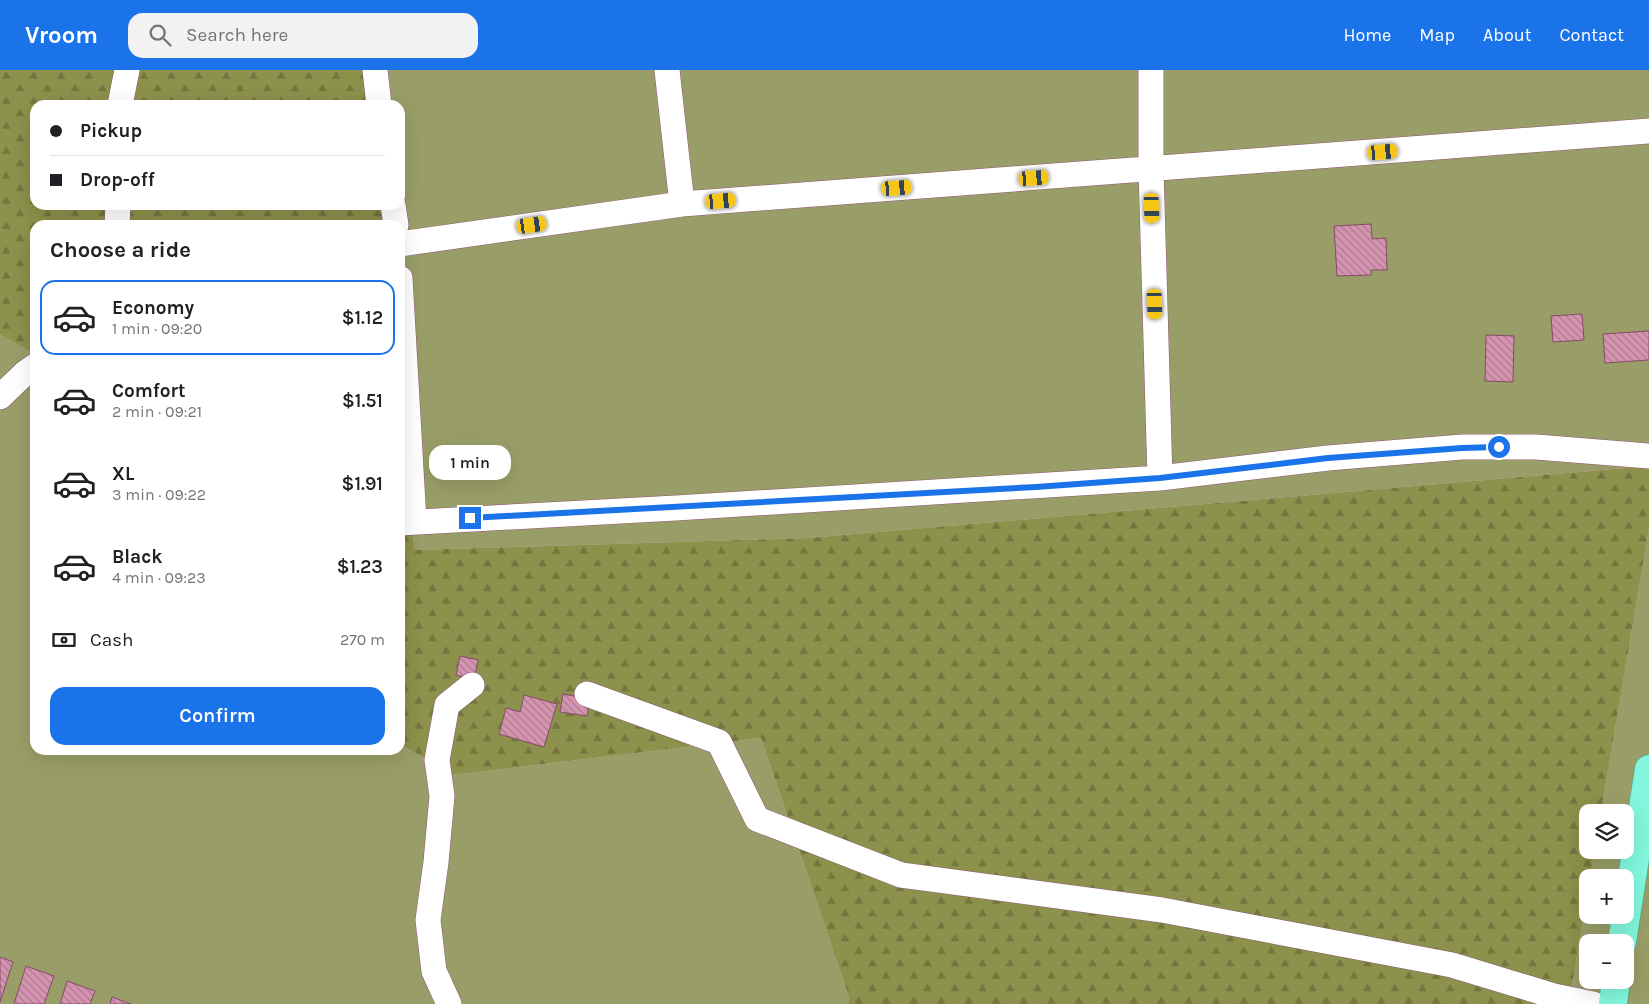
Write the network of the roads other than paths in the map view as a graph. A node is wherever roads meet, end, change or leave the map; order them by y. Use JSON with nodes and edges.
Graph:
{"nodes":[{"id":1,"x":127,"y":70,"type":"edge"},
{"id":2,"x":375,"y":70,"type":"edge"},
{"id":3,"x":667,"y":70,"type":"edge"},
{"id":4,"x":1151,"y":70,"type":"edge"},
{"id":5,"x":121,"y":100,"type":"edge"},
{"id":6,"x":378,"y":100,"type":"edge"},
{"id":7,"x":1649,"y":131,"type":"edge"},
{"id":8,"x":1151,"y":169,"type":"junction"},
{"id":9,"x":682,"y":204,"type":"junction"},
{"id":10,"x":405,"y":243,"type":"edge"},
{"id":11,"x":30,"y":370,"type":"edge"},
{"id":12,"x":0,"y":397,"type":"edge"},
{"id":13,"x":405,"y":452,"type":"edge"},
{"id":14,"x":1649,"y":456,"type":"edge"},
{"id":15,"x":1160,"y":478,"type":"junction"},
{"id":16,"x":407,"y":522,"type":"edge"},
{"id":17,"x":472,"y":686,"type":"dead end"},
{"id":18,"x":587,"y":694,"type":"dead end"},
{"id":19,"x":1649,"y":769,"type":"edge"},
{"id":20,"x":1623,"y":934,"type":"edge"},
{"id":21,"x":1615,"y":989,"type":"edge"},
{"id":22,"x":449,"y":1004,"type":"edge"},
{"id":23,"x":1593,"y":1004,"type":"edge"},
{"id":24,"x":1613,"y":1004,"type":"edge"}],
"edges":[{"from":1,"to":5,"type":"street"},
{"from":2,"to":6,"type":"street"},
{"from":3,"to":9,"type":"street"},
{"from":4,"to":8,"type":"street"},
{"from":7,"to":8,"type":"street"},
{"from":8,"to":9,"type":"street"},
{"from":8,"to":15,"type":"street"},
{"from":9,"to":10,"type":"street"},
{"from":11,"to":12,"type":"street"},
{"from":13,"to":16,"type":"street"},
{"from":14,"to":15,"type":"street"},
{"from":15,"to":16,"type":"street"},
{"from":17,"to":22,"type":"street"},
{"from":18,"to":23,"type":"street"},
{"from":19,"to":20,"type":"main road"},
{"from":21,"to":24,"type":"main road"}]}
